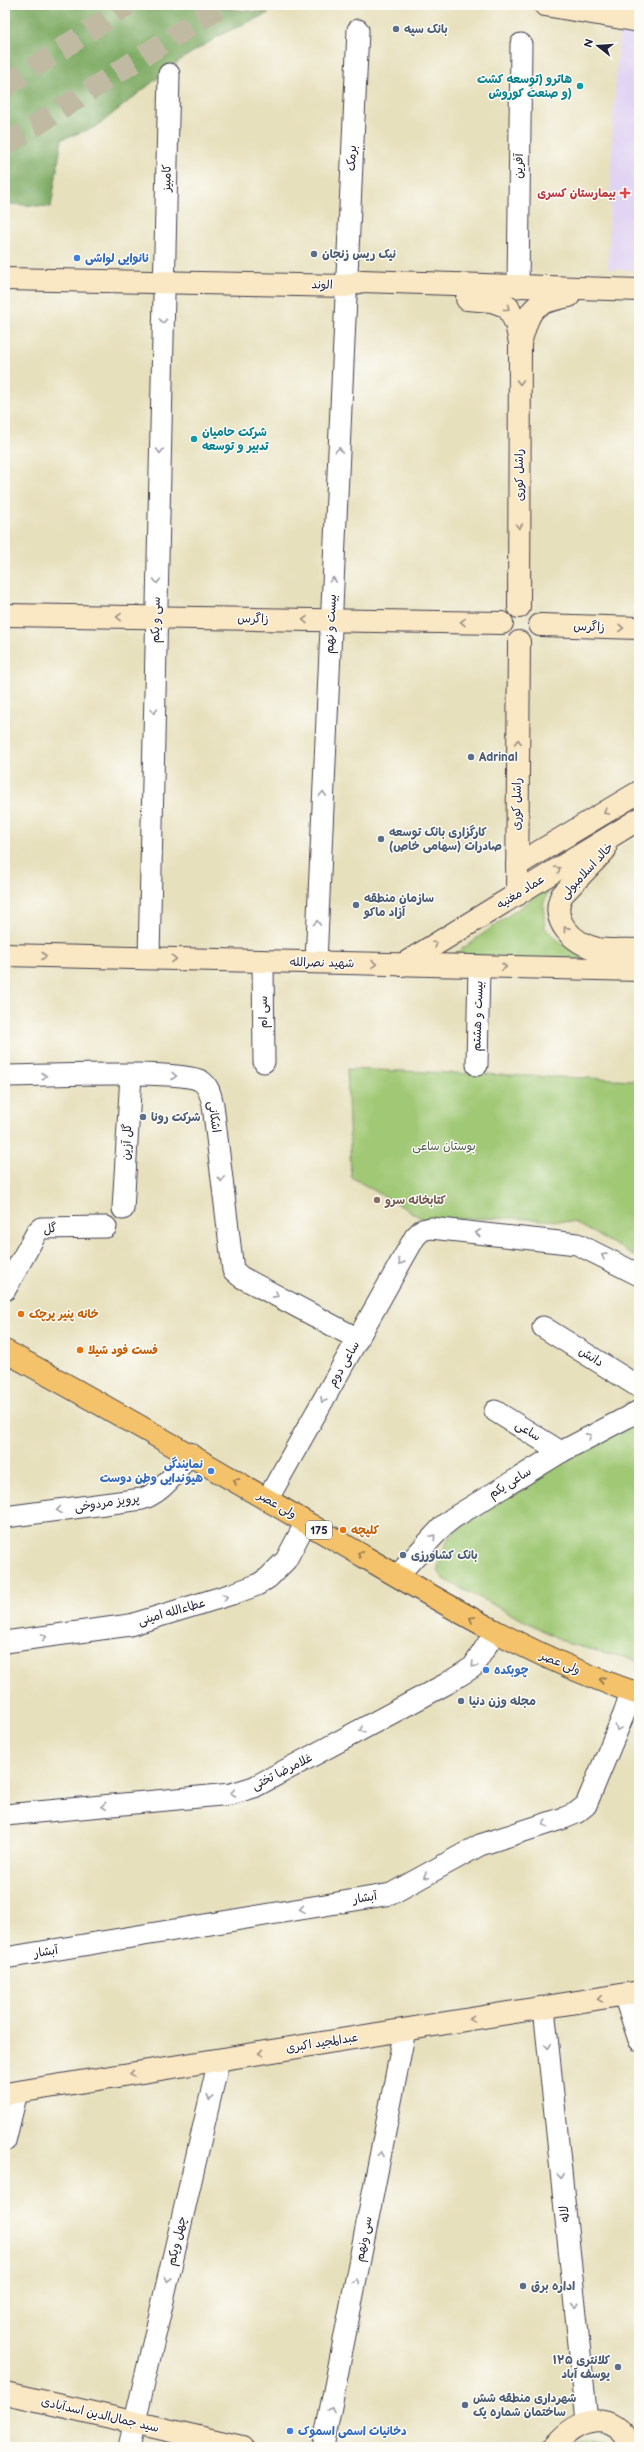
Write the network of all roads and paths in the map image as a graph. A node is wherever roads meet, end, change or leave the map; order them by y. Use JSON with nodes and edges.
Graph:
{"nodes":[{"id":1,"x":545,"y":5,"type":"edge"},
{"id":2,"x":639,"y":22,"type":"edge"},
{"id":3,"x":358,"y":30,"type":"dead end"},
{"id":4,"x":521,"y":44,"type":"dead end"},
{"id":5,"x":169,"y":74,"type":"dead end"},
{"id":6,"x":5,"y":279,"type":"edge"},
{"id":7,"x":164,"y":282,"type":"junction"},
{"id":8,"x":346,"y":286,"type":"junction"},
{"id":9,"x":518,"y":287,"type":"junction"},
{"id":10,"x":597,"y":288,"type":"junction"},
{"id":11,"x":639,"y":290,"type":"edge"},
{"id":12,"x":520,"y":344,"type":"junction"},
{"id":13,"x":519,"y":606,"type":"junction"},
{"id":14,"x":5,"y":615,"type":"edge"},
{"id":15,"x":156,"y":617,"type":"junction"},
{"id":16,"x":331,"y":620,"type":"junction"},
{"id":17,"x":502,"y":623,"type":"junction"},
{"id":18,"x":540,"y":625,"type":"junction"},
{"id":19,"x":639,"y":628,"type":"edge"},
{"id":20,"x":519,"y":642,"type":"junction"},
{"id":21,"x":639,"y":792,"type":"edge"},
{"id":22,"x":634,"y":822,"type":"edge"},
{"id":23,"x":517,"y":865,"type":"junction"},
{"id":24,"x":517,"y":894,"type":"junction"},
{"id":25,"x":639,"y":950,"type":"edge"},
{"id":26,"x":5,"y":955,"type":"edge"},
{"id":27,"x":149,"y":958,"type":"junction"},
{"id":28,"x":263,"y":961,"type":"junction"},
{"id":29,"x":316,"y":962,"type":"junction"},
{"id":30,"x":402,"y":964,"type":"junction"},
{"id":31,"x":479,"y":966,"type":"junction"},
{"id":32,"x":639,"y":970,"type":"edge"},
{"id":33,"x":264,"y":1062,"type":"dead end"},
{"id":34,"x":477,"y":1065,"type":"dead end"},
{"id":35,"x":131,"y":1074,"type":"junction"},
{"id":36,"x":5,"y":1076,"type":"edge"},
{"id":37,"x":123,"y":1209,"type":"dead end"},
{"id":38,"x":106,"y":1227,"type":"dead end"},
{"id":39,"x":639,"y":1274,"type":"edge"},
{"id":40,"x":5,"y":1290,"type":"edge"},
{"id":41,"x":543,"y":1327,"type":"dead end"},
{"id":42,"x":358,"y":1339,"type":"junction"},
{"id":43,"x":5,"y":1351,"type":"edge"},
{"id":44,"x":639,"y":1387,"type":"edge"},
{"id":45,"x":495,"y":1411,"type":"dead end"},
{"id":46,"x":639,"y":1411,"type":"edge"},
{"id":47,"x":561,"y":1452,"type":"junction"},
{"id":48,"x":189,"y":1453,"type":"junction"},
{"id":49,"x":267,"y":1500,"type":"junction"},
{"id":50,"x":5,"y":1517,"type":"edge"},
{"id":51,"x":306,"y":1522,"type":"junction"},
{"id":52,"x":397,"y":1576,"type":"junction"},
{"id":53,"x":495,"y":1632,"type":"junction"},
{"id":54,"x":5,"y":1642,"type":"edge"},
{"id":55,"x":635,"y":1692,"type":"edge"},
{"id":56,"x":5,"y":1815,"type":"edge"},
{"id":57,"x":5,"y":1958,"type":"edge"},
{"id":58,"x":632,"y":1994,"type":"edge"},
{"id":59,"x":544,"y":2008,"type":"junction"},
{"id":60,"x":405,"y":2030,"type":"junction"},
{"id":61,"x":639,"y":2040,"type":"edge"},
{"id":62,"x":219,"y":2060,"type":"junction"},
{"id":63,"x":11,"y":2093,"type":"edge"},
{"id":64,"x":5,"y":2141,"type":"edge"},
{"id":65,"x":5,"y":2393,"type":"edge"},
{"id":66,"x":587,"y":2421,"type":"junction"},
{"id":67,"x":134,"y":2423,"type":"junction"},
{"id":68,"x":129,"y":2447,"type":"edge"},
{"id":69,"x":242,"y":2447,"type":"edge"},
{"id":70,"x":323,"y":2447,"type":"edge"},
{"id":71,"x":554,"y":2447,"type":"edge"},
{"id":72,"x":631,"y":2447,"type":"edge"}],
"edges":[{"from":1,"to":2,"type":"street"},
{"from":3,"to":8,"type":"street","name":"برمک"},
{"from":4,"to":9,"type":"street","name":"آفرین"},
{"from":5,"to":7,"type":"street","name":"کامبیز"},
{"from":6,"to":7,"type":"street","name":"الوند"},
{"from":7,"to":8,"type":"street","name":"الوند"},
{"from":7,"to":15,"type":"street","name":"سی و یکم","one_way":true},
{"from":8,"to":9,"type":"street","name":"الوند"},
{"from":8,"to":12,"type":"street","one_way":true},
{"from":16,"to":8,"type":"street","name":"بیست و نهم","one_way":true},
{"from":9,"to":10,"type":"street","name":"الوند"},
{"from":10,"to":11,"type":"street","name":"الوند"},
{"from":10,"to":12,"type":"street"},
{"from":12,"to":13,"type":"street","name":"راشل کوری","one_way":true},
{"from":13,"to":17,"type":"street"},
{"from":13,"to":18,"type":"street"},
{"from":15,"to":14,"type":"street","name":"زاگرس","one_way":true},
{"from":16,"to":15,"type":"street","name":"زاگرس","one_way":true},
{"from":15,"to":27,"type":"street","name":"سی و یکم","one_way":true},
{"from":17,"to":16,"type":"street","name":"زاگرس","one_way":true},
{"from":29,"to":16,"type":"street","name":"بیست و نهم","one_way":true},
{"from":17,"to":20,"type":"street"},
{"from":18,"to":19,"type":"street","name":"زاگرس","one_way":true},
{"from":18,"to":20,"type":"street"},
{"from":23,"to":20,"type":"street","name":"راشل کوری","one_way":true},
{"from":21,"to":23,"type":"street","name":"عماد مغنیه","one_way":true},
{"from":24,"to":22,"type":"street","name":"عماد مغنیه","one_way":true},
{"from":25,"to":22,"type":"street","name":"خالد اسلامبولی","one_way":true},
{"from":23,"to":24,"type":"street","name":"راشل کوری"},
{"from":30,"to":24,"type":"street","name":"عماد مغنیه","one_way":true},
{"from":26,"to":27,"type":"street","name":"شهید نصرالله","one_way":true},
{"from":27,"to":28,"type":"street","name":"شهید نصرالله","one_way":true},
{"from":28,"to":29,"type":"street","name":"شهید نصرالله"},
{"from":28,"to":33,"type":"street","name":"سی ام"},
{"from":29,"to":30,"type":"street","name":"شهید نصرالله","one_way":true},
{"from":30,"to":31,"type":"street","name":"شهید نصرالله"},
{"from":31,"to":32,"type":"street","name":"شهید نصرالله","one_way":true},
{"from":31,"to":34,"type":"street","name":"بیست و هشتم"},
{"from":36,"to":35,"type":"street","name":"اشکانی","one_way":true},
{"from":35,"to":37,"type":"street","name":"گل آزین"},
{"from":35,"to":42,"type":"street","name":"اشکانی","one_way":true},
{"from":38,"to":40,"type":"street","name":"گل"},
{"from":39,"to":42,"type":"street","name":"ساعی دوم","one_way":true},
{"from":41,"to":44,"type":"street","name":"دانش"},
{"from":42,"to":49,"type":"street","name":"ساعی دوم","one_way":true},
{"from":43,"to":48,"type":"main road","name":"ولی عصر","number":"175"},
{"from":45,"to":47,"type":"street","name":"ساعی"},
{"from":47,"to":46,"type":"street","name":"ساعی یکم","one_way":true},
{"from":52,"to":47,"type":"street","name":"ساعی یکم","one_way":true},
{"from":49,"to":48,"type":"main road","name":"ولی عصر","number":"175","one_way":true},
{"from":48,"to":50,"type":"street","name":"پرویز مردوخی","one_way":true},
{"from":49,"to":51,"type":"main road","name":"ولی عصر","number":"175"},
{"from":52,"to":51,"type":"main road","name":"ولی عصر","number":"175","one_way":true},
{"from":54,"to":51,"type":"street","name":"عطاءالله امینی","one_way":true},
{"from":53,"to":52,"type":"main road","name":"ولی عصر","number":"175","one_way":true},
{"from":55,"to":53,"type":"main road","name":"ولی عصر","number":"175","one_way":true},
{"from":53,"to":56,"type":"street","name":"غلامرضا تختی","one_way":true},
{"from":55,"to":57,"type":"street","name":"آبشار","one_way":true},
{"from":58,"to":59,"type":"street","name":"عبدالمجید اکبری","one_way":true},
{"from":58,"to":61,"type":"street"},
{"from":59,"to":60,"type":"street","name":"عبدالمجید اکبری","one_way":true},
{"from":59,"to":66,"type":"street","name":"لاله","one_way":true},
{"from":60,"to":62,"type":"street","name":"عبدالمجید اکبری","one_way":true},
{"from":70,"to":60,"type":"street","name":"سی ونهم","one_way":true},
{"from":62,"to":63,"type":"street","name":"عبدالمجید اکبری","one_way":true},
{"from":62,"to":67,"type":"street","name":"چهل ویکم","one_way":true},
{"from":63,"to":64,"type":"street"},
{"from":65,"to":67,"type":"street","name":"سید جمال‌الدین اسدآبادی"},
{"from":66,"to":71,"type":"street"},
{"from":66,"to":72,"type":"street"},
{"from":67,"to":68,"type":"street","name":"چهل ویکم"},
{"from":67,"to":69,"type":"street","name":"سید جمال‌الدین اسدآبادی"}]}
